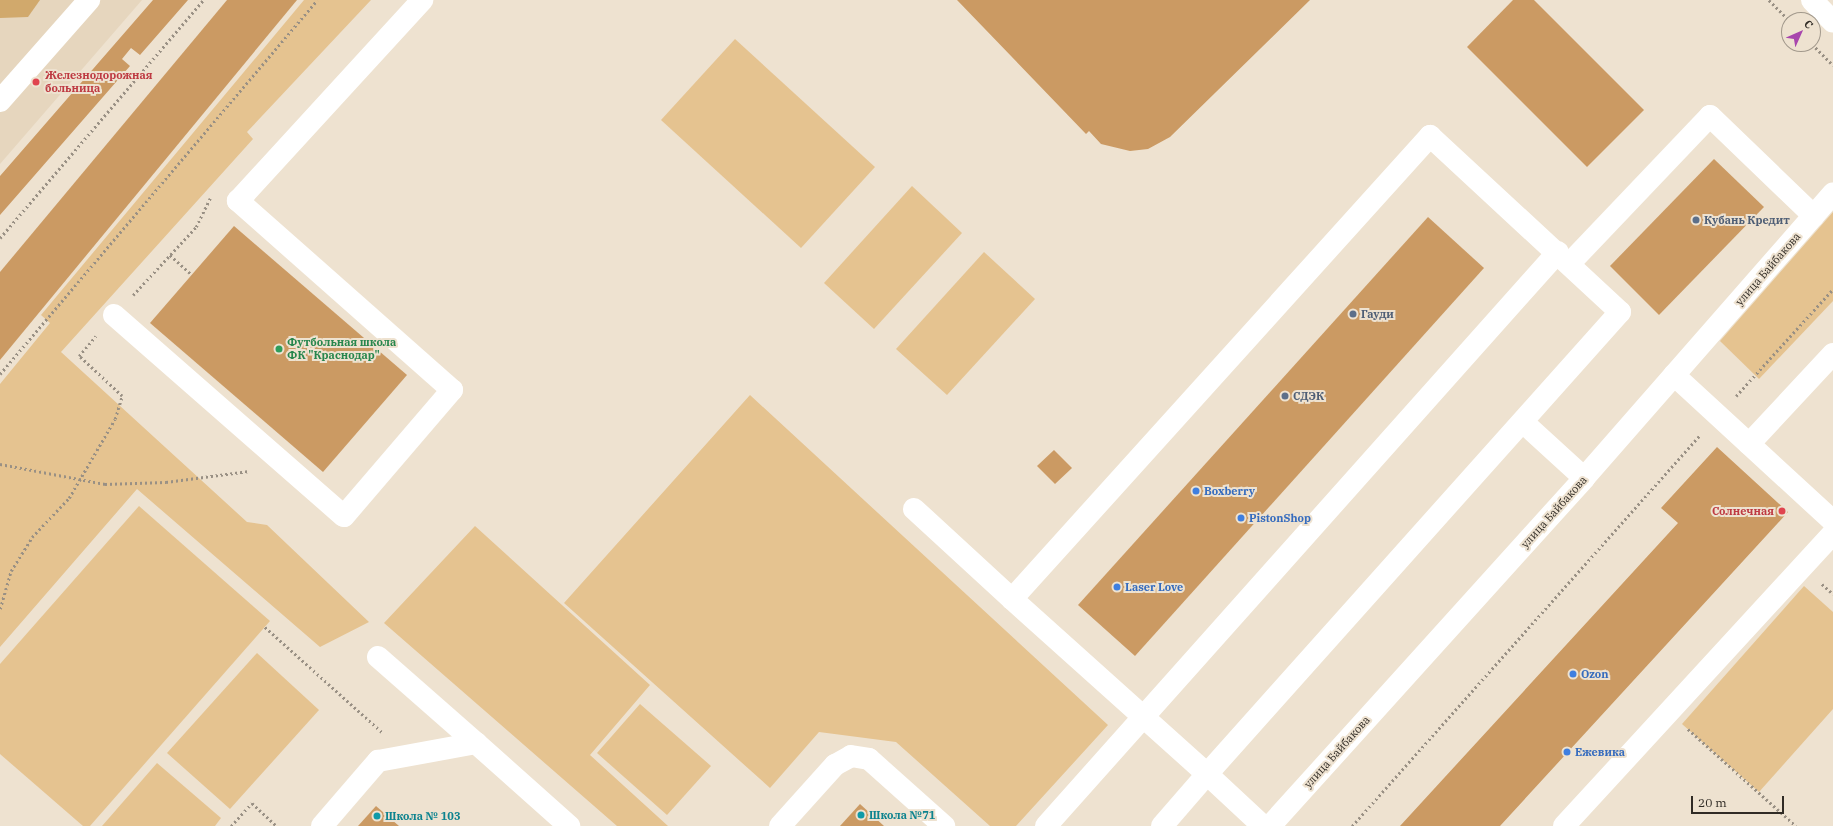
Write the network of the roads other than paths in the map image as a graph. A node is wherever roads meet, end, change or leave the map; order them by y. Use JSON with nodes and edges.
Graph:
{"nodes":[{"id":1,"x":89,"y":0,"type":"edge"},
{"id":2,"x":422,"y":0,"type":"edge"},
{"id":3,"x":1812,"y":0,"type":"edge"},
{"id":4,"x":1833,"y":22,"type":"edge"},
{"id":5,"x":0,"y":101,"type":"edge"},
{"id":6,"x":1833,"y":194,"type":"edge"},
{"id":7,"x":1814,"y":216,"type":"junction"},
{"id":8,"x":1564,"y":257,"type":"junction"},
{"id":9,"x":114,"y":316,"type":"dead end"},
{"id":10,"x":1833,"y":354,"type":"edge"},
{"id":11,"x":1674,"y":375,"type":"junction"},
{"id":12,"x":1524,"y":423,"type":"junction"},
{"id":13,"x":1749,"y":444,"type":"junction"},
{"id":14,"x":1584,"y":478,"type":"junction"},
{"id":15,"x":914,"y":509,"type":"dead end"},
{"id":16,"x":1833,"y":521,"type":"edge"},
{"id":17,"x":1833,"y":533,"type":"edge"},
{"id":18,"x":1012,"y":599,"type":"junction"},
{"id":19,"x":378,"y":657,"type":"dead end"},
{"id":20,"x":1143,"y":716,"type":"junction"},
{"id":21,"x":476,"y":743,"type":"junction"},
{"id":22,"x":1207,"y":774,"type":"junction"},
{"id":23,"x":322,"y":826,"type":"edge"},
{"id":24,"x":569,"y":826,"type":"edge"},
{"id":25,"x":780,"y":826,"type":"edge"},
{"id":26,"x":944,"y":826,"type":"edge"},
{"id":27,"x":1046,"y":826,"type":"edge"},
{"id":28,"x":1162,"y":826,"type":"edge"},
{"id":29,"x":1263,"y":826,"type":"edge"},
{"id":30,"x":1270,"y":826,"type":"edge"},
{"id":31,"x":1564,"y":826,"type":"edge"}],
"edges":[{"from":1,"to":5,"type":"street"},
{"from":2,"to":9,"type":"street"},
{"from":3,"to":4,"type":"street"},
{"from":6,"to":7,"type":"street","name":"улица Байбакова"},
{"from":7,"to":8,"type":"street"},
{"from":7,"to":11,"type":"street","name":"улица Байбакова"},
{"from":8,"to":12,"type":"street"},
{"from":8,"to":18,"type":"street"},
{"from":8,"to":20,"type":"street"},
{"from":10,"to":13,"type":"street"},
{"from":11,"to":13,"type":"street"},
{"from":11,"to":14,"type":"street","name":"улица Байбакова"},
{"from":12,"to":14,"type":"street"},
{"from":12,"to":22,"type":"street"},
{"from":13,"to":16,"type":"street"},
{"from":14,"to":30,"type":"street","name":"улица Байбакова"},
{"from":15,"to":18,"type":"street"},
{"from":17,"to":31,"type":"street"},
{"from":18,"to":20,"type":"street"},
{"from":19,"to":21,"type":"street"},
{"from":20,"to":22,"type":"street"},
{"from":20,"to":27,"type":"street"},
{"from":21,"to":23,"type":"street"},
{"from":21,"to":24,"type":"street"},
{"from":22,"to":28,"type":"street"},
{"from":22,"to":29,"type":"street"},
{"from":25,"to":26,"type":"street"}]}
